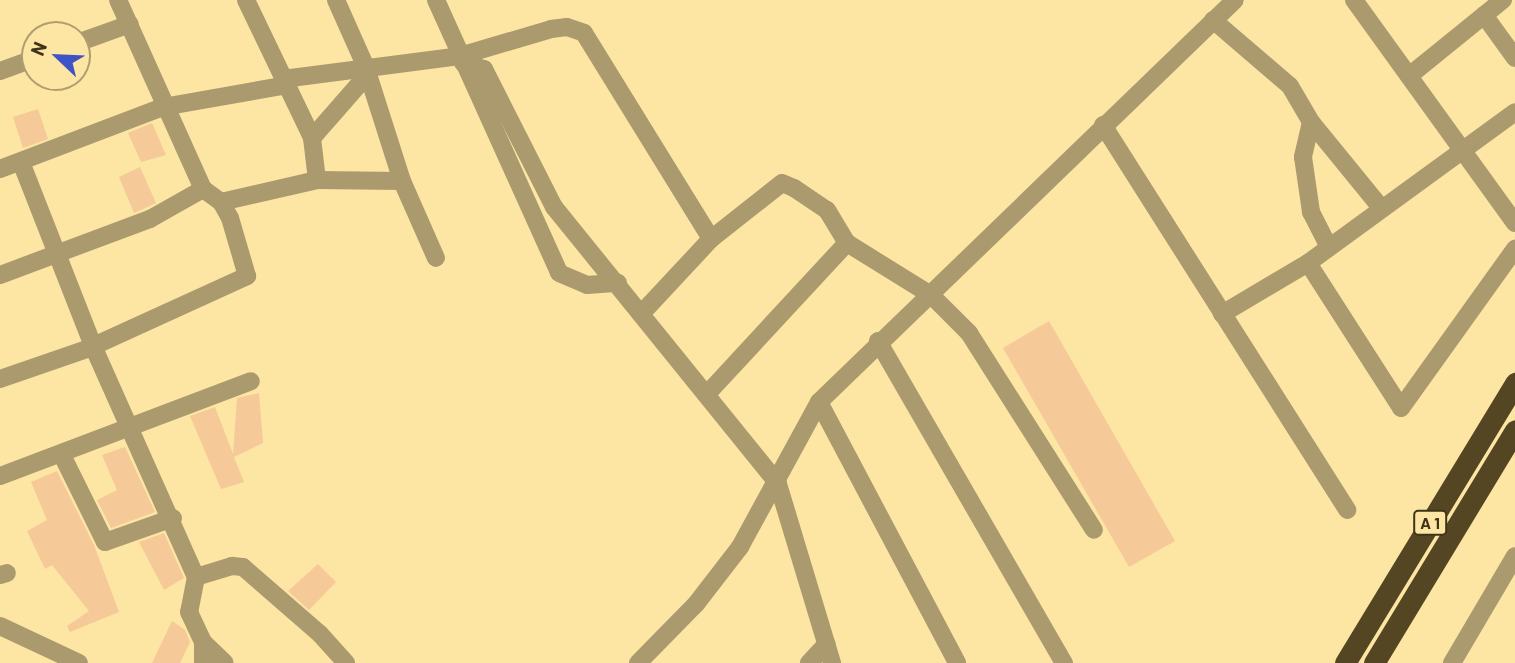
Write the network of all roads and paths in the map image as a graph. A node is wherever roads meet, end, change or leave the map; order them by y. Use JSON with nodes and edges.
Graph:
{"nodes":[{"id":1,"x":118,"y":0,"type":"edge"},
{"id":2,"x":246,"y":0,"type":"edge"},
{"id":3,"x":336,"y":0,"type":"edge"},
{"id":4,"x":436,"y":0,"type":"edge"},
{"id":5,"x":1354,"y":0,"type":"edge"},
{"id":6,"x":1503,"y":0,"type":"edge"},
{"id":7,"x":1225,"y":3,"type":"edge"},
{"id":8,"x":1484,"y":15,"type":"junction"},
{"id":9,"x":1213,"y":20,"type":"junction"},
{"id":10,"x":130,"y":24,"type":"junction"},
{"id":11,"x":91,"y":38,"type":"edge"},
{"id":12,"x":1515,"y":58,"type":"edge"},
{"id":13,"x":462,"y":60,"type":"junction"},
{"id":14,"x":21,"y":63,"type":"edge"},
{"id":15,"x":366,"y":70,"type":"junction"},
{"id":16,"x":0,"y":71,"type":"edge"},
{"id":17,"x":1409,"y":76,"type":"junction"},
{"id":18,"x":285,"y":82,"type":"junction"},
{"id":19,"x":163,"y":107,"type":"junction"},
{"id":20,"x":1515,"y":112,"type":"edge"},
{"id":21,"x":1311,"y":122,"type":"junction"},
{"id":22,"x":1103,"y":125,"type":"junction"},
{"id":23,"x":312,"y":138,"type":"junction"},
{"id":24,"x":1461,"y":149,"type":"junction"},
{"id":25,"x":21,"y":162,"type":"junction"},
{"id":26,"x":0,"y":169,"type":"edge"},
{"id":27,"x":317,"y":180,"type":"junction"},
{"id":28,"x":401,"y":181,"type":"junction"},
{"id":29,"x":203,"y":189,"type":"junction"},
{"id":30,"x":221,"y":202,"type":"junction"},
{"id":31,"x":1382,"y":209,"type":"junction"},
{"id":32,"x":1515,"y":223,"type":"edge"},
{"id":33,"x":711,"y":239,"type":"junction"},
{"id":34,"x":847,"y":243,"type":"junction"},
{"id":35,"x":1329,"y":247,"type":"junction"},
{"id":36,"x":1515,"y":249,"type":"edge"},
{"id":37,"x":56,"y":255,"type":"junction"},
{"id":38,"x":436,"y":258,"type":"dead end"},
{"id":39,"x":1308,"y":263,"type":"junction"},
{"id":40,"x":0,"y":275,"type":"edge"},
{"id":41,"x":618,"y":283,"type":"junction"},
{"id":42,"x":931,"y":295,"type":"junction"},
{"id":43,"x":641,"y":314,"type":"junction"},
{"id":44,"x":1222,"y":314,"type":"junction"},
{"id":45,"x":878,"y":341,"type":"junction"},
{"id":46,"x":93,"y":346,"type":"junction"},
{"id":47,"x":0,"y":379,"type":"edge"},
{"id":48,"x":251,"y":381,"type":"dead end"},
{"id":49,"x":1515,"y":383,"type":"edge"},
{"id":50,"x":707,"y":394,"type":"junction"},
{"id":51,"x":819,"y":402,"type":"junction"},
{"id":52,"x":131,"y":426,"type":"junction"},
{"id":53,"x":1515,"y":430,"type":"edge"},
{"id":54,"x":62,"y":455,"type":"junction"},
{"id":55,"x":0,"y":476,"type":"edge"},
{"id":56,"x":778,"y":484,"type":"junction"},
{"id":57,"x":1347,"y":510,"type":"dead end"},
{"id":58,"x":173,"y":518,"type":"junction"},
{"id":59,"x":1094,"y":530,"type":"dead end"},
{"id":60,"x":1515,"y":556,"type":"edge"},
{"id":61,"x":197,"y":577,"type":"junction"},
{"id":62,"x":0,"y":626,"type":"edge"},
{"id":63,"x":203,"y":642,"type":"junction"},
{"id":64,"x":827,"y":644,"type":"junction"},
{"id":65,"x":79,"y":663,"type":"edge"},
{"id":66,"x":203,"y":663,"type":"edge"},
{"id":67,"x":225,"y":663,"type":"edge"},
{"id":68,"x":346,"y":663,"type":"edge"},
{"id":69,"x":638,"y":663,"type":"edge"},
{"id":70,"x":809,"y":663,"type":"edge"},
{"id":71,"x":832,"y":663,"type":"edge"},
{"id":72,"x":957,"y":663,"type":"edge"},
{"id":73,"x":1064,"y":663,"type":"edge"},
{"id":74,"x":1345,"y":663,"type":"edge"},
{"id":75,"x":1374,"y":663,"type":"edge"},
{"id":76,"x":1452,"y":663,"type":"edge"}],
"edges":[{"from":1,"to":10,"type":"street"},
{"from":2,"to":18,"type":"street"},
{"from":3,"to":15,"type":"street"},
{"from":4,"to":13,"type":"street"},
{"from":5,"to":17,"type":"street"},
{"from":6,"to":8,"type":"street"},
{"from":7,"to":9,"type":"street"},
{"from":8,"to":12,"type":"street"},
{"from":8,"to":17,"type":"street"},
{"from":9,"to":21,"type":"street"},
{"from":9,"to":22,"type":"street"},
{"from":10,"to":11,"type":"street"},
{"from":10,"to":19,"type":"street"},
{"from":13,"to":15,"type":"street"},
{"from":13,"to":33,"type":"street"},
{"from":13,"to":41,"type":"street"},
{"from":13,"to":41,"type":"street"},
{"from":14,"to":16,"type":"street"},
{"from":15,"to":18,"type":"street"},
{"from":15,"to":23,"type":"street"},
{"from":15,"to":28,"type":"street"},
{"from":17,"to":24,"type":"street"},
{"from":18,"to":19,"type":"street"},
{"from":18,"to":23,"type":"street"},
{"from":19,"to":25,"type":"street"},
{"from":19,"to":29,"type":"street"},
{"from":20,"to":24,"type":"street"},
{"from":21,"to":31,"type":"street"},
{"from":21,"to":35,"type":"street"},
{"from":22,"to":42,"type":"street"},
{"from":22,"to":44,"type":"street"},
{"from":23,"to":27,"type":"street"},
{"from":24,"to":31,"type":"street"},
{"from":24,"to":32,"type":"street"},
{"from":25,"to":26,"type":"street"},
{"from":25,"to":37,"type":"street"},
{"from":27,"to":28,"type":"street"},
{"from":27,"to":30,"type":"street"},
{"from":28,"to":38,"type":"street"},
{"from":29,"to":30,"type":"street"},
{"from":29,"to":37,"type":"street"},
{"from":30,"to":46,"type":"street"},
{"from":31,"to":35,"type":"street"},
{"from":33,"to":34,"type":"street"},
{"from":33,"to":43,"type":"street"},
{"from":34,"to":42,"type":"street"},
{"from":34,"to":50,"type":"street"},
{"from":35,"to":39,"type":"street"},
{"from":36,"to":39,"type":"street"},
{"from":37,"to":40,"type":"street"},
{"from":37,"to":46,"type":"street"},
{"from":39,"to":44,"type":"street"},
{"from":41,"to":43,"type":"street"},
{"from":42,"to":45,"type":"street"},
{"from":42,"to":59,"type":"street"},
{"from":43,"to":50,"type":"street"},
{"from":44,"to":57,"type":"street"},
{"from":45,"to":51,"type":"street"},
{"from":45,"to":73,"type":"street"},
{"from":46,"to":47,"type":"street"},
{"from":46,"to":52,"type":"street"},
{"from":48,"to":52,"type":"street"},
{"from":49,"to":74,"type":"highway","number":"A 1"},
{"from":50,"to":56,"type":"street"},
{"from":51,"to":56,"type":"street"},
{"from":51,"to":72,"type":"street"},
{"from":52,"to":54,"type":"street"},
{"from":52,"to":58,"type":"street"},
{"from":53,"to":75,"type":"highway","number":"A 1"},
{"from":54,"to":55,"type":"street"},
{"from":54,"to":58,"type":"street"},
{"from":56,"to":64,"type":"street"},
{"from":56,"to":69,"type":"street"},
{"from":58,"to":61,"type":"street"},
{"from":60,"to":76,"type":"street"},
{"from":61,"to":63,"type":"street"},
{"from":61,"to":68,"type":"street"},
{"from":62,"to":65,"type":"street"},
{"from":63,"to":66,"type":"street"},
{"from":63,"to":67,"type":"street"},
{"from":64,"to":70,"type":"street"},
{"from":64,"to":71,"type":"street"}]}
